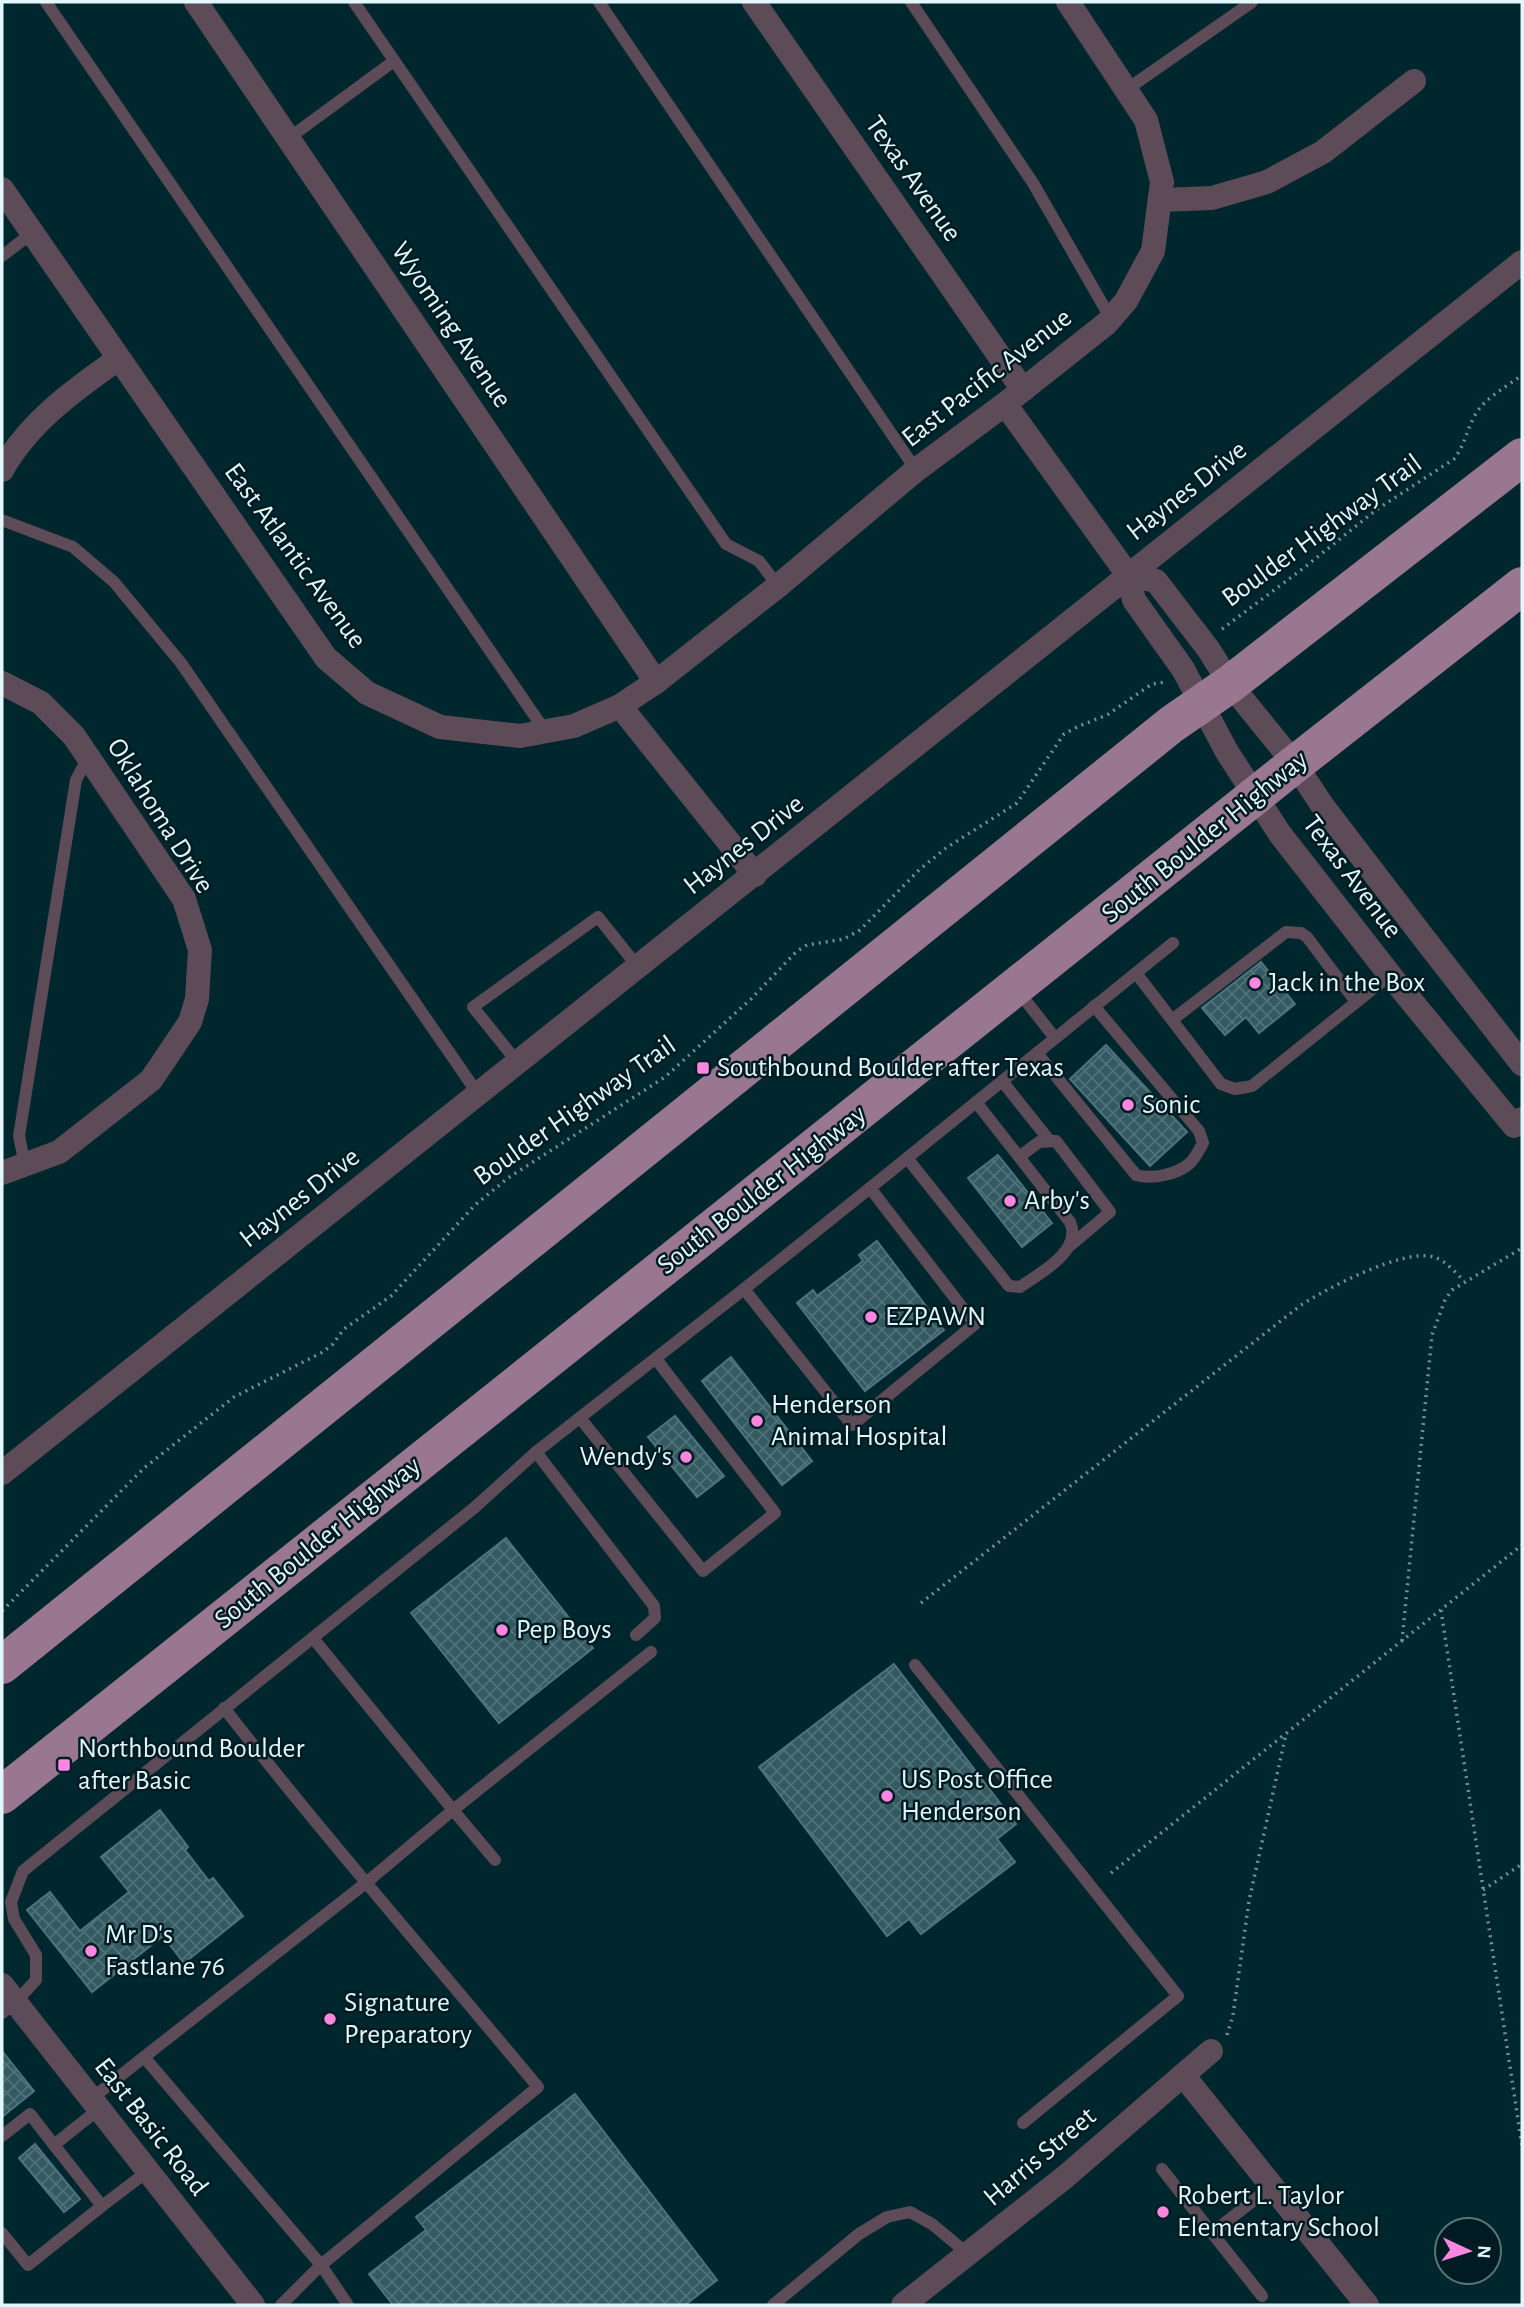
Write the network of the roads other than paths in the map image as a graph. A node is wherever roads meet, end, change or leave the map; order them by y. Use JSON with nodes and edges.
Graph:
{"nodes":[{"id":1,"x":46,"y":2,"type":"edge"},
{"id":2,"x":196,"y":2,"type":"edge"},
{"id":3,"x":354,"y":2,"type":"edge"},
{"id":4,"x":599,"y":2,"type":"edge"},
{"id":5,"x":754,"y":2,"type":"edge"},
{"id":6,"x":911,"y":2,"type":"edge"},
{"id":7,"x":1068,"y":2,"type":"edge"},
{"id":8,"x":1252,"y":2,"type":"edge"},
{"id":9,"x":394,"y":61,"type":"junction"},
{"id":10,"x":1414,"y":81,"type":"dead end"},
{"id":11,"x":1126,"y":90,"type":"junction"},
{"id":12,"x":289,"y":138,"type":"junction"},
{"id":13,"x":2,"y":189,"type":"edge"},
{"id":14,"x":1161,"y":200,"type":"junction"},
{"id":15,"x":33,"y":233,"type":"junction"},
{"id":16,"x":2,"y":256,"type":"edge"},
{"id":17,"x":1522,"y":262,"type":"edge"},
{"id":18,"x":1111,"y":319,"type":"junction"},
{"id":19,"x":118,"y":359,"type":"junction"},
{"id":20,"x":1014,"y":397,"type":"junction"},
{"id":21,"x":1522,"y":457,"type":"edge"},
{"id":22,"x":2,"y":470,"type":"edge"},
{"id":23,"x":916,"y":470,"type":"junction"},
{"id":24,"x":2,"y":520,"type":"edge"},
{"id":25,"x":1128,"y":575,"type":"junction"},
{"id":26,"x":778,"y":586,"type":"junction"},
{"id":27,"x":1522,"y":586,"type":"edge"},
{"id":28,"x":656,"y":682,"type":"junction"},
{"id":29,"x":2,"y":683,"type":"edge"},
{"id":30,"x":1215,"y":694,"type":"junction"},
{"id":31,"x":620,"y":706,"type":"junction"},
{"id":32,"x":545,"y":731,"type":"junction"},
{"id":33,"x":88,"y":756,"type":"junction"},
{"id":34,"x":1295,"y":764,"type":"junction"},
{"id":35,"x":1257,"y":796,"type":"junction"},
{"id":36,"x":755,"y":875,"type":"junction"},
{"id":37,"x":1173,"y":943,"type":"dead end"},
{"id":38,"x":638,"y":967,"type":"junction"},
{"id":39,"x":1136,"y":973,"type":"junction"},
{"id":40,"x":1390,"y":975,"type":"junction"},
{"id":41,"x":1016,"y":988,"type":"junction"},
{"id":42,"x":1356,"y":1002,"type":"junction"},
{"id":43,"x":1094,"y":1006,"type":"junction"},
{"id":44,"x":1172,"y":1020,"type":"junction"},
{"id":45,"x":1055,"y":1038,"type":"junction"},
{"id":46,"x":1037,"y":1053,"type":"junction"},
{"id":47,"x":518,"y":1063,"type":"junction"},
{"id":48,"x":1522,"y":1064,"type":"edge"},
{"id":49,"x":1002,"y":1081,"type":"junction"},
{"id":50,"x":478,"y":1094,"type":"junction"},
{"id":51,"x":976,"y":1102,"type":"junction"},
{"id":52,"x":1518,"y":1123,"type":"edge"},
{"id":53,"x":1049,"y":1140,"type":"junction"},
{"id":54,"x":1019,"y":1157,"type":"junction"},
{"id":55,"x":907,"y":1158,"type":"junction"},
{"id":56,"x":25,"y":1164,"type":"junction"},
{"id":57,"x":2,"y":1173,"type":"edge"},
{"id":58,"x":870,"y":1188,"type":"junction"},
{"id":59,"x":1070,"y":1245,"type":"junction"},
{"id":60,"x":744,"y":1289,"type":"junction"},
{"id":61,"x":656,"y":1359,"type":"junction"},
{"id":62,"x":580,"y":1418,"type":"junction"},
{"id":63,"x":536,"y":1452,"type":"junction"},
{"id":64,"x":2,"y":1473,"type":"edge"},
{"id":65,"x":636,"y":1635,"type":"dead end"},
{"id":66,"x":313,"y":1638,"type":"junction"},
{"id":67,"x":651,"y":1652,"type":"dead end"},
{"id":68,"x":2,"y":1665,"type":"edge"},
{"id":69,"x":915,"y":1665,"type":"dead end"},
{"id":70,"x":224,"y":1708,"type":"junction"},
{"id":71,"x":2,"y":1795,"type":"edge"},
{"id":72,"x":453,"y":1810,"type":"junction"},
{"id":73,"x":495,"y":1860,"type":"dead end"},
{"id":74,"x":367,"y":1882,"type":"junction"},
{"id":75,"x":6,"y":2000,"type":"edge"},
{"id":76,"x":1211,"y":2051,"type":"road end"},
{"id":77,"x":144,"y":2057,"type":"junction"},
{"id":78,"x":1182,"y":2075,"type":"junction"},
{"id":79,"x":95,"y":2104,"type":"junction"},
{"id":80,"x":1023,"y":2123,"type":"dead end"},
{"id":81,"x":2,"y":2136,"type":"edge"},
{"id":82,"x":54,"y":2145,"type":"junction"},
{"id":83,"x":1162,"y":2169,"type":"dead end"},
{"id":84,"x":148,"y":2171,"type":"junction"},
{"id":85,"x":1272,"y":2186,"type":"junction"},
{"id":86,"x":102,"y":2206,"type":"junction"},
{"id":87,"x":2,"y":2233,"type":"edge"},
{"id":88,"x":1212,"y":2233,"type":"junction"},
{"id":89,"x":968,"y":2254,"type":"junction"},
{"id":90,"x":321,"y":2265,"type":"junction"},
{"id":91,"x":1262,"y":2297,"type":"dead end"},
{"id":92,"x":253,"y":2305,"type":"edge"},
{"id":93,"x":281,"y":2305,"type":"edge"},
{"id":94,"x":348,"y":2305,"type":"edge"},
{"id":95,"x":773,"y":2305,"type":"edge"},
{"id":96,"x":904,"y":2305,"type":"edge"},
{"id":97,"x":1367,"y":2305,"type":"edge"}],
"edges":[{"from":1,"to":32,"type":"lane"},
{"from":2,"to":12,"type":"street","name":"Wyoming Avenue"},
{"from":3,"to":9,"type":"lane"},
{"from":4,"to":23,"type":"lane"},
{"from":5,"to":20,"type":"street","name":"Texas Avenue"},
{"from":6,"to":18,"type":"lane"},
{"from":7,"to":11,"type":"street","name":"East Pacific Avenue"},
{"from":8,"to":11,"type":"lane"},
{"from":9,"to":12,"type":"lane"},
{"from":9,"to":26,"type":"lane"},
{"from":10,"to":14,"type":"street"},
{"from":11,"to":14,"type":"street","name":"East Pacific Avenue"},
{"from":12,"to":28,"type":"street","name":"Wyoming Avenue"},
{"from":13,"to":15,"type":"street","name":"East Atlantic Avenue"},
{"from":14,"to":18,"type":"street","name":"East Pacific Avenue"},
{"from":15,"to":16,"type":"lane"},
{"from":15,"to":19,"type":"street","name":"East Atlantic Avenue"},
{"from":17,"to":25,"type":"street","name":"Haynes Drive"},
{"from":18,"to":20,"type":"street","name":"East Pacific Avenue"},
{"from":19,"to":22,"type":"street"},
{"from":19,"to":32,"type":"street","name":"East Atlantic Avenue"},
{"from":20,"to":23,"type":"street","name":"East Pacific Avenue"},
{"from":20,"to":25,"type":"street","name":"Texas Avenue"},
{"from":21,"to":30,"type":"main road"},
{"from":23,"to":26,"type":"street","name":"East Pacific Avenue"},
{"from":24,"to":50,"type":"lane"},
{"from":25,"to":30,"type":"street","name":"Texas Avenue"},
{"from":25,"to":30,"type":"street","name":"Texas Avenue"},
{"from":25,"to":36,"type":"street","name":"Haynes Drive"},
{"from":26,"to":28,"type":"street","name":"East Pacific Avenue"},
{"from":27,"to":34,"type":"main road","name":"South Boulder Highway"},
{"from":28,"to":31,"type":"street","name":"East Pacific Avenue"},
{"from":29,"to":33,"type":"street","name":"Oklahoma Drive"},
{"from":30,"to":34,"type":"street","name":"Texas Avenue"},
{"from":30,"to":35,"type":"street","name":"Texas Avenue"},
{"from":30,"to":68,"type":"main road"},
{"from":31,"to":32,"type":"street","name":"East Atlantic Avenue"},
{"from":31,"to":36,"type":"street"},
{"from":33,"to":56,"type":"lane"},
{"from":33,"to":56,"type":"street","name":"Oklahoma Drive"},
{"from":34,"to":35,"type":"main road","name":"South Boulder Highway"},
{"from":34,"to":48,"type":"street","name":"Texas Avenue"},
{"from":35,"to":40,"type":"street","name":"Texas Avenue"},
{"from":35,"to":41,"type":"main road","name":"South Boulder Highway"},
{"from":36,"to":38,"type":"street","name":"Haynes Drive"},
{"from":37,"to":39,"type":"lane"},
{"from":38,"to":47,"type":"street","name":"Haynes Drive"},
{"from":38,"to":47,"type":"lane"},
{"from":39,"to":43,"type":"lane"},
{"from":39,"to":44,"type":"lane"},
{"from":40,"to":42,"type":"lane"},
{"from":40,"to":52,"type":"street","name":"Texas Avenue"},
{"from":41,"to":45,"type":"lane"},
{"from":41,"to":71,"type":"main road","name":"South Boulder Highway"},
{"from":42,"to":44,"type":"lane"},
{"from":42,"to":44,"type":"lane"},
{"from":43,"to":45,"type":"lane"},
{"from":43,"to":46,"type":"lane"},
{"from":45,"to":46,"type":"lane"},
{"from":46,"to":49,"type":"lane"},
{"from":47,"to":50,"type":"street","name":"Haynes Drive"},
{"from":49,"to":51,"type":"lane"},
{"from":49,"to":53,"type":"lane"},
{"from":50,"to":64,"type":"street","name":"Haynes Drive"},
{"from":51,"to":54,"type":"lane"},
{"from":51,"to":55,"type":"lane"},
{"from":53,"to":54,"type":"lane"},
{"from":53,"to":59,"type":"lane"},
{"from":54,"to":59,"type":"lane"},
{"from":55,"to":58,"type":"lane"},
{"from":55,"to":59,"type":"lane"},
{"from":56,"to":57,"type":"street","name":"Oklahoma Drive"},
{"from":58,"to":60,"type":"lane"},
{"from":58,"to":60,"type":"lane"},
{"from":60,"to":61,"type":"lane"},
{"from":61,"to":62,"type":"lane"},
{"from":61,"to":62,"type":"lane"},
{"from":62,"to":63,"type":"lane"},
{"from":63,"to":65,"type":"lane"},
{"from":63,"to":66,"type":"lane"},
{"from":66,"to":70,"type":"lane"},
{"from":66,"to":72,"type":"lane"},
{"from":67,"to":72,"type":"lane"},
{"from":69,"to":80,"type":"lane"},
{"from":70,"to":74,"type":"lane"},
{"from":70,"to":75,"type":"lane"},
{"from":72,"to":73,"type":"lane"},
{"from":72,"to":74,"type":"lane"},
{"from":74,"to":77,"type":"lane"},
{"from":74,"to":90,"type":"lane"},
{"from":75,"to":79,"type":"street","name":"East Basic Road"},
{"from":76,"to":78,"type":"street","name":"Harris Street"},
{"from":77,"to":79,"type":"lane"},
{"from":77,"to":90,"type":"lane"},
{"from":78,"to":85,"type":"street"},
{"from":78,"to":89,"type":"street","name":"Harris Street"},
{"from":79,"to":82,"type":"lane"},
{"from":79,"to":84,"type":"street","name":"East Basic Road"},
{"from":81,"to":82,"type":"lane"},
{"from":82,"to":86,"type":"lane"},
{"from":83,"to":88,"type":"lane"},
{"from":84,"to":86,"type":"lane"},
{"from":84,"to":92,"type":"street","name":"East Basic Road"},
{"from":85,"to":88,"type":"lane"},
{"from":85,"to":97,"type":"street"},
{"from":86,"to":87,"type":"lane"},
{"from":88,"to":91,"type":"lane"},
{"from":89,"to":95,"type":"lane"},
{"from":89,"to":96,"type":"street","name":"Harris Street"},
{"from":90,"to":93,"type":"lane"},
{"from":90,"to":94,"type":"lane"}]}
